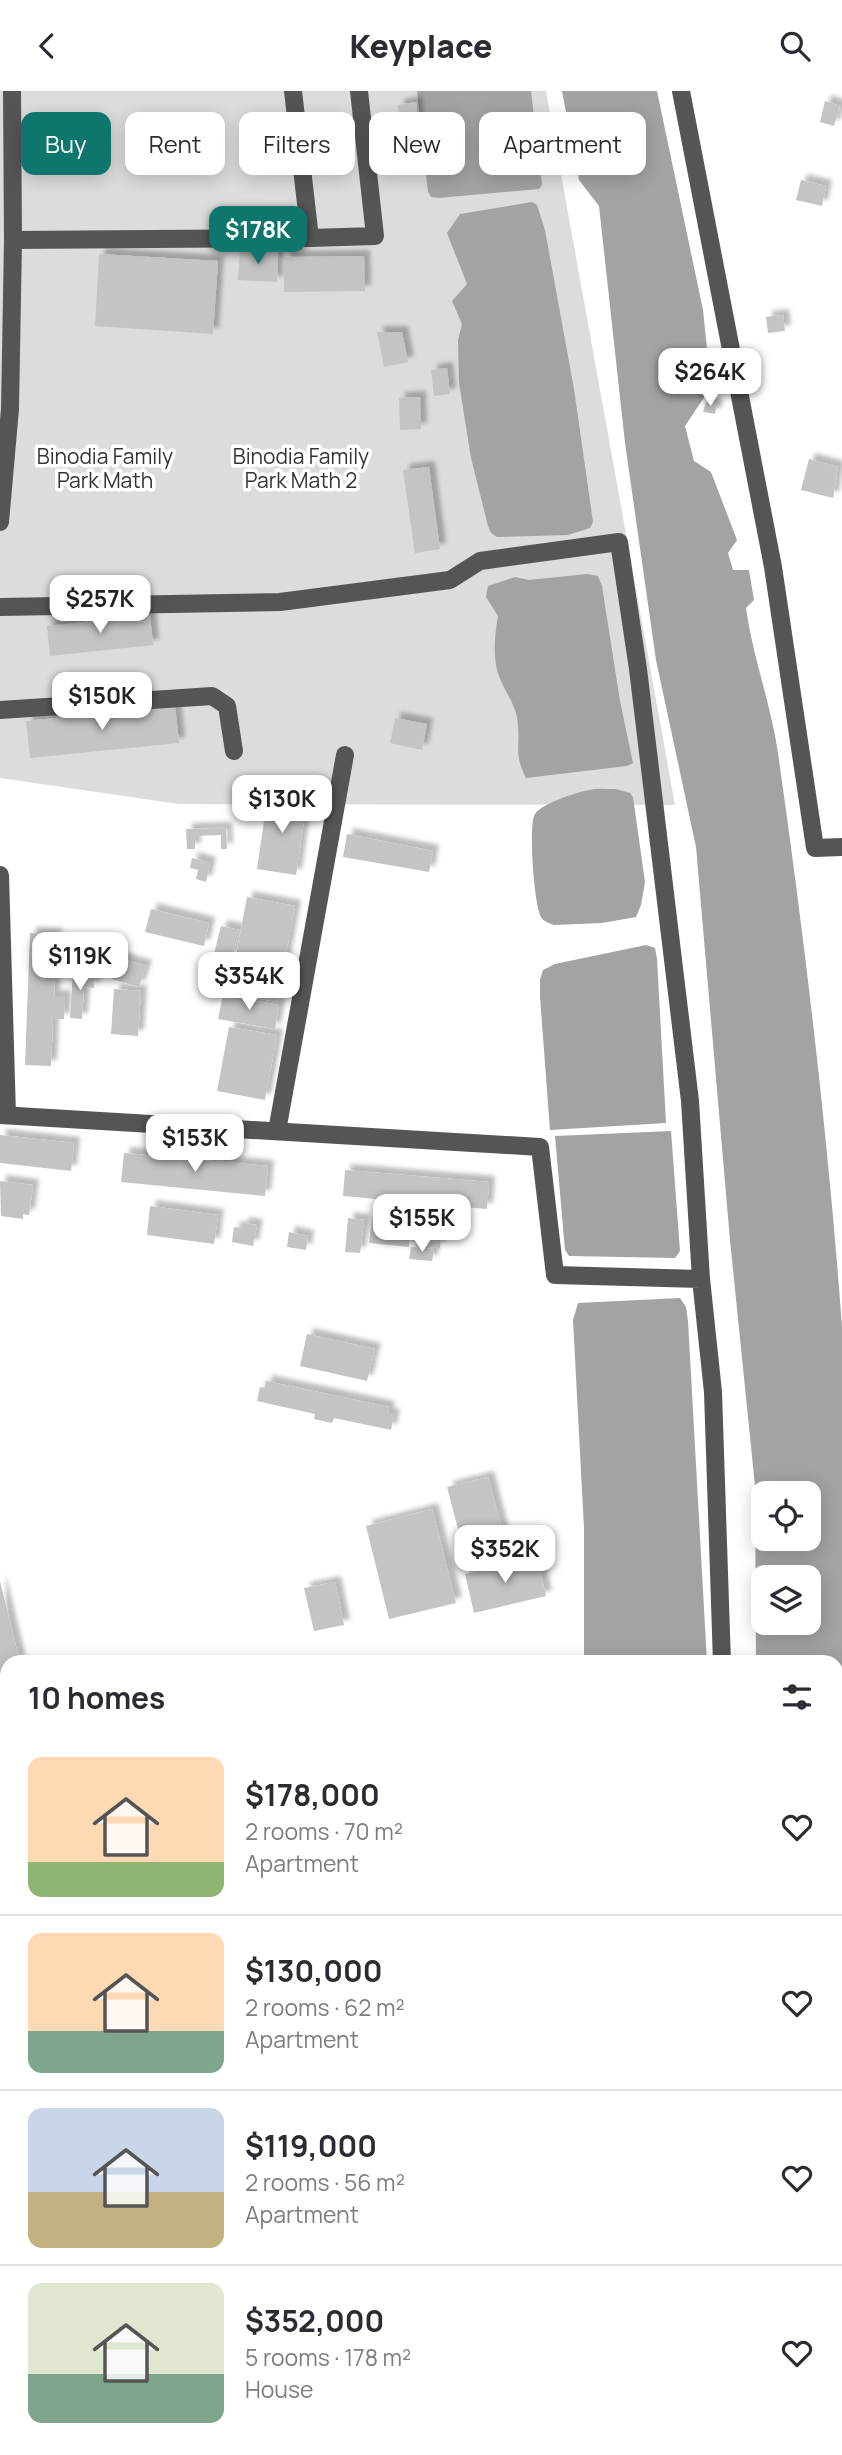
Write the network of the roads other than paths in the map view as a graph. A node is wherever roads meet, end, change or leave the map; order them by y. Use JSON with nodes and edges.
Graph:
{"nodes":[{"id":1,"x":12,"y":91,"type":"edge"},
{"id":2,"x":293,"y":91,"type":"edge"},
{"id":3,"x":359,"y":91,"type":"edge"},
{"id":4,"x":681,"y":91,"type":"edge"},
{"id":5,"x":310,"y":238,"type":"junction"},
{"id":6,"x":13,"y":240,"type":"junction"},
{"id":7,"x":0,"y":522,"type":"edge"},
{"id":8,"x":0,"y":607,"type":"edge"},
{"id":9,"x":0,"y":710,"type":"edge"},
{"id":10,"x":234,"y":751,"type":"dead end"},
{"id":11,"x":345,"y":755,"type":"dead end"},
{"id":12,"x":842,"y":847,"type":"edge"},
{"id":13,"x":0,"y":875,"type":"edge"},
{"id":14,"x":3,"y":1115,"type":"edge"},
{"id":15,"x":277,"y":1131,"type":"junction"},
{"id":16,"x":701,"y":1279,"type":"junction"},
{"id":17,"x":722,"y":1655,"type":"edge"}],
"edges":[{"from":1,"to":6,"type":"street"},
{"from":2,"to":5,"type":"street"},
{"from":3,"to":5,"type":"street"},
{"from":4,"to":12,"type":"street"},
{"from":5,"to":6,"type":"street"},
{"from":6,"to":7,"type":"street"},
{"from":8,"to":16,"type":"street"},
{"from":9,"to":10,"type":"street"},
{"from":11,"to":15,"type":"street"},
{"from":13,"to":14,"type":"street"},
{"from":14,"to":15,"type":"street"},
{"from":15,"to":16,"type":"street"},
{"from":16,"to":17,"type":"street"}]}
